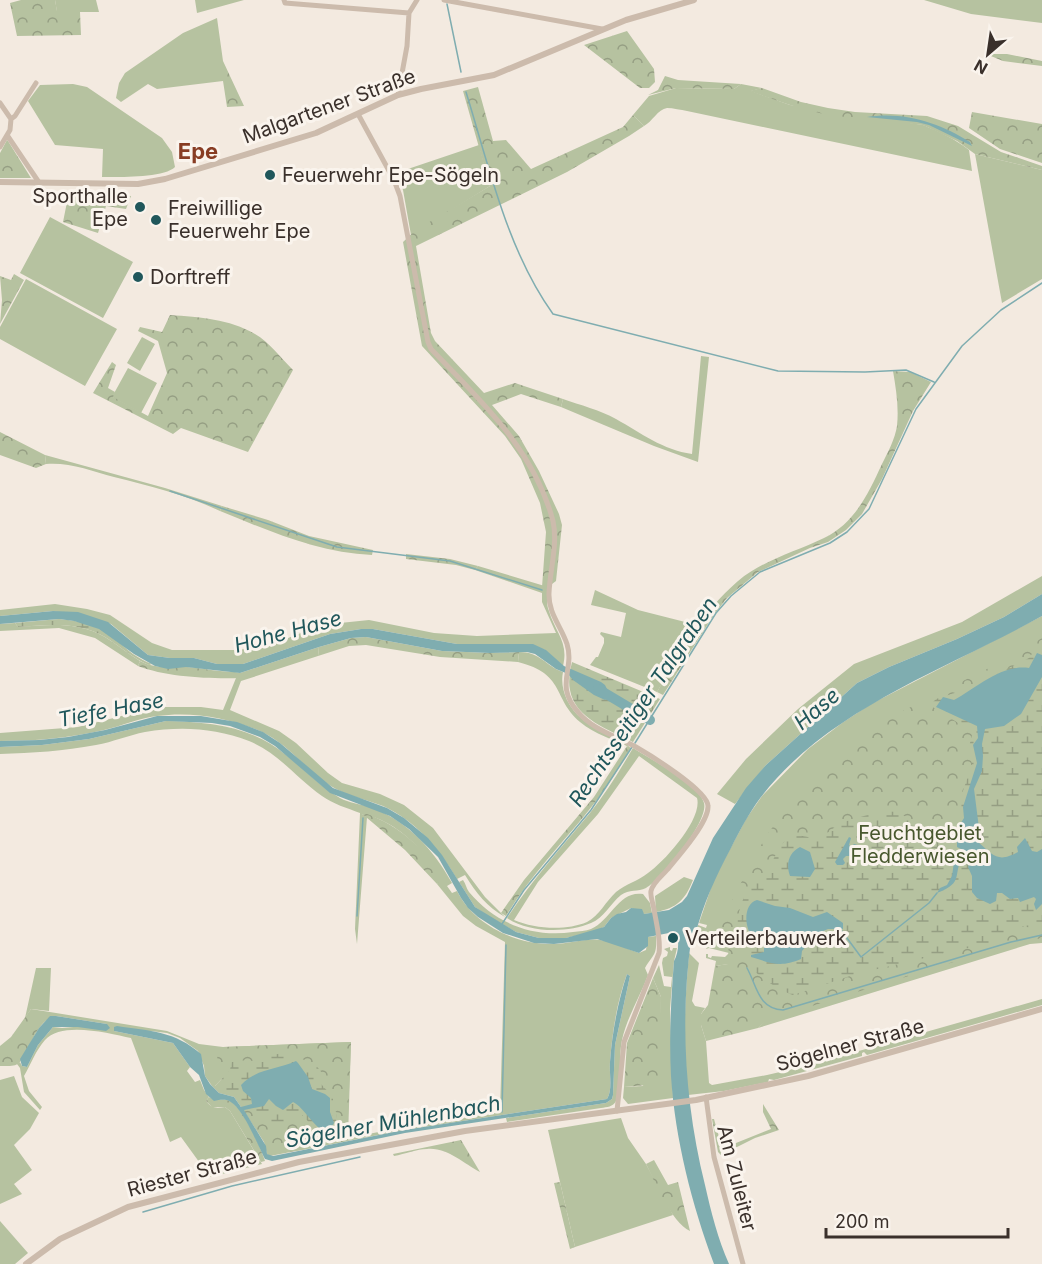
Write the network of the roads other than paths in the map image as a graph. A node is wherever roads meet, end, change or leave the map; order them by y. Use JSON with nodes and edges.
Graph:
{"nodes":[{"id":1,"x":284,"y":0,"type":"edge"},
{"id":2,"x":417,"y":0,"type":"edge"},
{"id":3,"x":694,"y":0,"type":"edge"},
{"id":4,"x":447,"y":1,"type":"edge"},
{"id":5,"x":409,"y":13,"type":"junction"},
{"id":6,"x":602,"y":29,"type":"junction"},
{"id":7,"x":36,"y":83,"type":"dead end"},
{"id":8,"x":398,"y":95,"type":"junction"},
{"id":9,"x":0,"y":103,"type":"edge"},
{"id":10,"x":358,"y":114,"type":"junction"},
{"id":11,"x":11,"y":119,"type":"junction"},
{"id":12,"x":7,"y":135,"type":"junction"},
{"id":13,"x":0,"y":147,"type":"edge"},
{"id":14,"x":38,"y":181,"type":"junction"},
{"id":15,"x":0,"y":182,"type":"edge"},
{"id":16,"x":1042,"y":1009,"type":"edge"},
{"id":17,"x":706,"y":1097,"type":"junction"},
{"id":18,"x":664,"y":1104,"type":"joint"},
{"id":19,"x":617,"y":1111,"type":"junction"},
{"id":20,"x":26,"y":1264,"type":"edge"},
{"id":21,"x":743,"y":1264,"type":"edge"}],
"edges":[{"from":1,"to":5,"type":"street"},
{"from":2,"to":5,"type":"street"},
{"from":3,"to":6,"type":"street","name":"Malgartener Straße"},
{"from":4,"to":6,"type":"street"},
{"from":5,"to":8,"type":"street"},
{"from":6,"to":8,"type":"street","name":"Malgartener Straße"},
{"from":7,"to":11,"type":"street"},
{"from":8,"to":10,"type":"street","name":"Malgartener Straße"},
{"from":9,"to":11,"type":"street"},
{"from":10,"to":14,"type":"street","name":"Malgartener Straße"},
{"from":10,"to":19,"type":"street"},
{"from":11,"to":12,"type":"street"},
{"from":12,"to":13,"type":"street"},
{"from":12,"to":14,"type":"street"},
{"from":14,"to":15,"type":"street","name":"Malgartener Straße"},
{"from":16,"to":17,"type":"street","name":"Sögelner Straße"},
{"from":17,"to":18,"type":"street","name":"Sögelner Straße"},
{"from":17,"to":21,"type":"street","name":"Am Zuleiter"},
{"from":18,"to":19,"type":"street","name":"Riester Straße"},
{"from":19,"to":20,"type":"street","name":"Riester Straße"}]}
